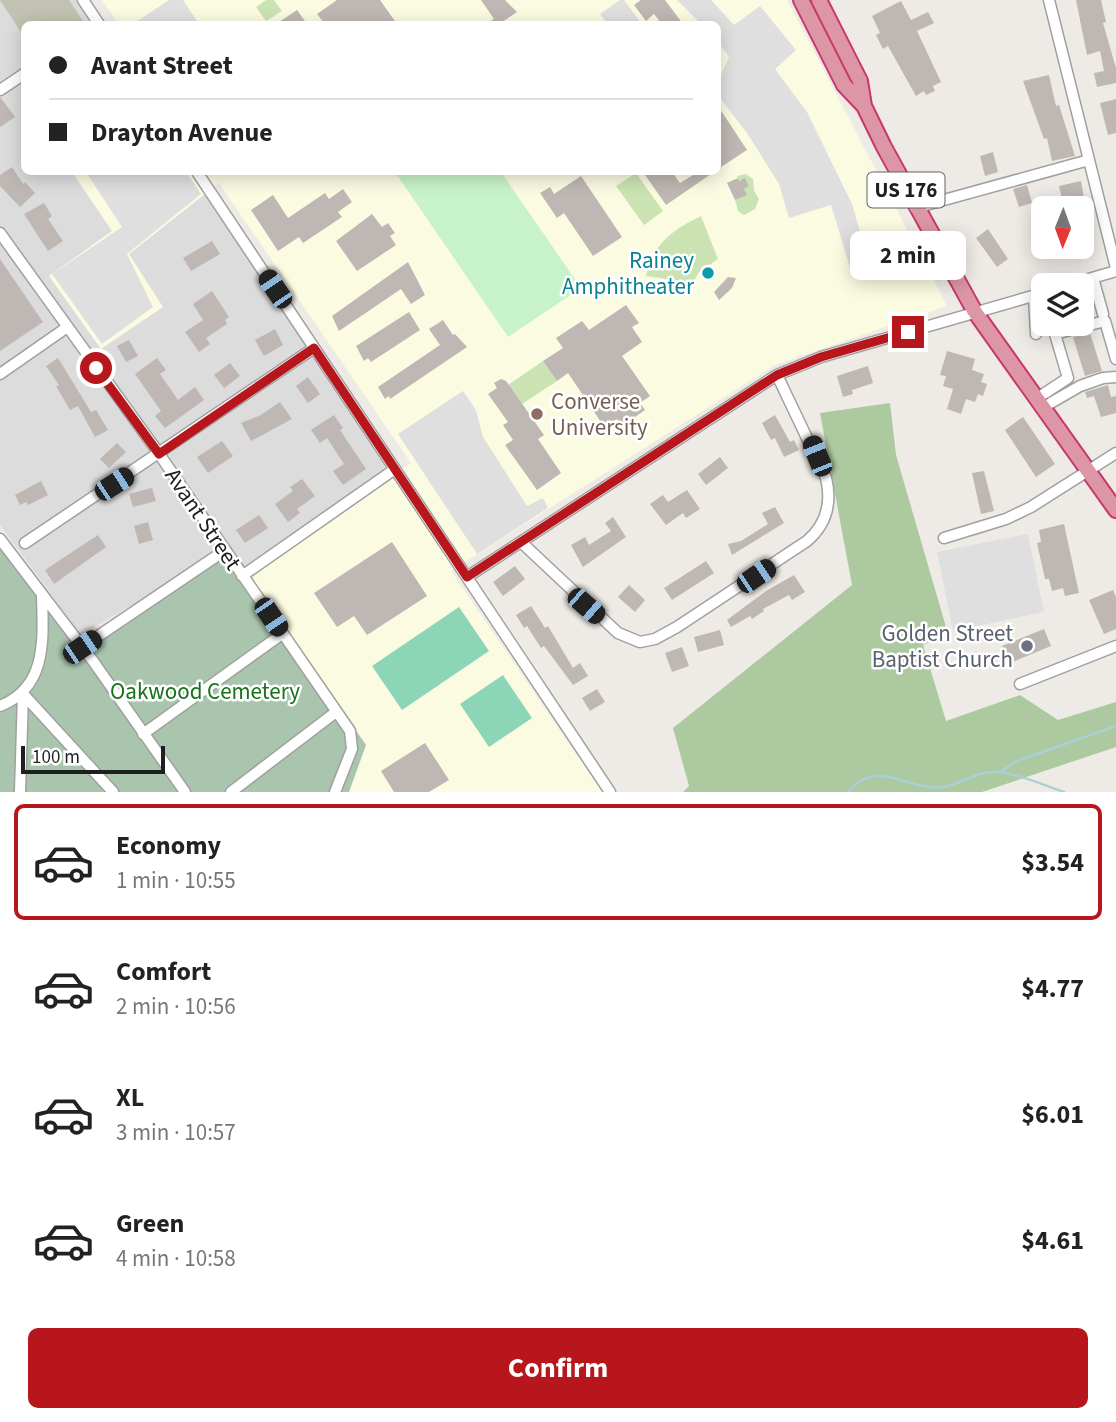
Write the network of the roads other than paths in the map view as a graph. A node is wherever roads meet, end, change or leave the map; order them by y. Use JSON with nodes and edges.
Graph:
{"nodes":[{"id":1,"x":83,"y":0,"type":"edge"},
{"id":2,"x":801,"y":0,"type":"edge"},
{"id":3,"x":819,"y":0,"type":"edge"},
{"id":4,"x":1049,"y":0,"type":"edge"},
{"id":5,"x":97,"y":21,"type":"edge"},
{"id":6,"x":21,"y":76,"type":"edge"},
{"id":7,"x":0,"y":90,"type":"edge"},
{"id":8,"x":864,"y":106,"type":"junction"},
{"id":9,"x":1089,"y":160,"type":"junction"},
{"id":10,"x":199,"y":175,"type":"edge"},
{"id":11,"x":915,"y":208,"type":"junction"},
{"id":12,"x":0,"y":233,"type":"edge"},
{"id":13,"x":1116,"y":270,"type":"edge"},
{"id":14,"x":1094,"y":278,"type":"edge"},
{"id":15,"x":1094,"y":282,"type":"edge"},
{"id":16,"x":1031,"y":296,"type":"edge"},
{"id":17,"x":975,"y":312,"type":"junction"},
{"id":18,"x":1103,"y":314,"type":"dead end"},
{"id":19,"x":66,"y":328,"type":"junction"},
{"id":20,"x":314,"y":348,"type":"junction"},
{"id":21,"x":1116,"y":359,"type":"edge"},
{"id":22,"x":0,"y":374,"type":"edge"},
{"id":23,"x":777,"y":375,"type":"junction"},
{"id":24,"x":1116,"y":377,"type":"edge"},
{"id":25,"x":1039,"y":404,"type":"junction"},
{"id":26,"x":1116,"y":453,"type":"edge"},
{"id":27,"x":159,"y":454,"type":"junction"},
{"id":28,"x":395,"y":469,"type":"junction"},
{"id":29,"x":1086,"y":471,"type":"junction"},
{"id":30,"x":1116,"y":510,"type":"edge"},
{"id":31,"x":944,"y":538,"type":"dead end"},
{"id":32,"x":0,"y":539,"type":"edge"},
{"id":33,"x":521,"y":542,"type":"junction"},
{"id":34,"x":25,"y":543,"type":"dead end"},
{"id":35,"x":224,"y":551,"type":"junction"},
{"id":36,"x":242,"y":576,"type":"junction"},
{"id":37,"x":467,"y":577,"type":"junction"},
{"id":38,"x":42,"y":595,"type":"junction"},
{"id":39,"x":282,"y":634,"type":"junction"},
{"id":40,"x":1116,"y":646,"type":"edge"},
{"id":41,"x":82,"y":647,"type":"junction"},
{"id":42,"x":1020,"y":684,"type":"dead end"},
{"id":43,"x":23,"y":694,"type":"junction"},
{"id":44,"x":0,"y":706,"type":"edge"},
{"id":45,"x":336,"y":712,"type":"junction"},
{"id":46,"x":143,"y":734,"type":"junction"},
{"id":47,"x":20,"y":792,"type":"edge"},
{"id":48,"x":113,"y":792,"type":"edge"},
{"id":49,"x":185,"y":792,"type":"edge"},
{"id":50,"x":231,"y":792,"type":"edge"},
{"id":51,"x":335,"y":792,"type":"edge"},
{"id":52,"x":610,"y":792,"type":"edge"}],
"edges":[{"from":1,"to":5,"type":"street"},
{"from":2,"to":8,"type":"highway","number":"US 176"},
{"from":3,"to":8,"type":"highway"},
{"from":4,"to":9,"type":"street"},
{"from":6,"to":7,"type":"street"},
{"from":8,"to":11,"type":"highway","number":"US 176"},
{"from":9,"to":11,"type":"street"},
{"from":9,"to":13,"type":"street"},
{"from":10,"to":20,"type":"street"},
{"from":11,"to":17,"type":"highway","number":"US 176"},
{"from":12,"to":19,"type":"street","name":"Avant Street"},
{"from":13,"to":14,"type":"street"},
{"from":15,"to":18,"type":"street"},
{"from":16,"to":17,"type":"street"},
{"from":17,"to":23,"type":"street"},
{"from":17,"to":25,"type":"highway","number":"US 176"},
{"from":19,"to":22,"type":"street"},
{"from":19,"to":27,"type":"street","name":"Avant Street"},
{"from":20,"to":27,"type":"street"},
{"from":20,"to":28,"type":"street"},
{"from":21,"to":25,"type":"street"},
{"from":23,"to":33,"type":"street"},
{"from":23,"to":33,"type":"street"},
{"from":24,"to":25,"type":"street"},
{"from":25,"to":29,"type":"highway","number":"US 176"},
{"from":26,"to":29,"type":"street"},
{"from":27,"to":34,"type":"street"},
{"from":27,"to":35,"type":"street","name":"Avant Street"},
{"from":28,"to":36,"type":"street"},
{"from":28,"to":37,"type":"street"},
{"from":29,"to":30,"type":"highway","number":"US 176"},
{"from":29,"to":31,"type":"street"},
{"from":32,"to":38,"type":"street"},
{"from":33,"to":37,"type":"street"},
{"from":35,"to":36,"type":"street","name":"Avant Street"},
{"from":35,"to":41,"type":"street"},
{"from":36,"to":39,"type":"street","name":"Avant Street"},
{"from":37,"to":52,"type":"street"},
{"from":38,"to":41,"type":"street"},
{"from":38,"to":43,"type":"street"},
{"from":39,"to":45,"type":"street","name":"Avant Street"},
{"from":39,"to":46,"type":"street"},
{"from":40,"to":42,"type":"street"},
{"from":41,"to":46,"type":"street"},
{"from":43,"to":44,"type":"street"},
{"from":43,"to":47,"type":"street"},
{"from":43,"to":48,"type":"street"},
{"from":45,"to":50,"type":"street"},
{"from":45,"to":51,"type":"street","name":"Avant Street"},
{"from":46,"to":49,"type":"street"}]}
